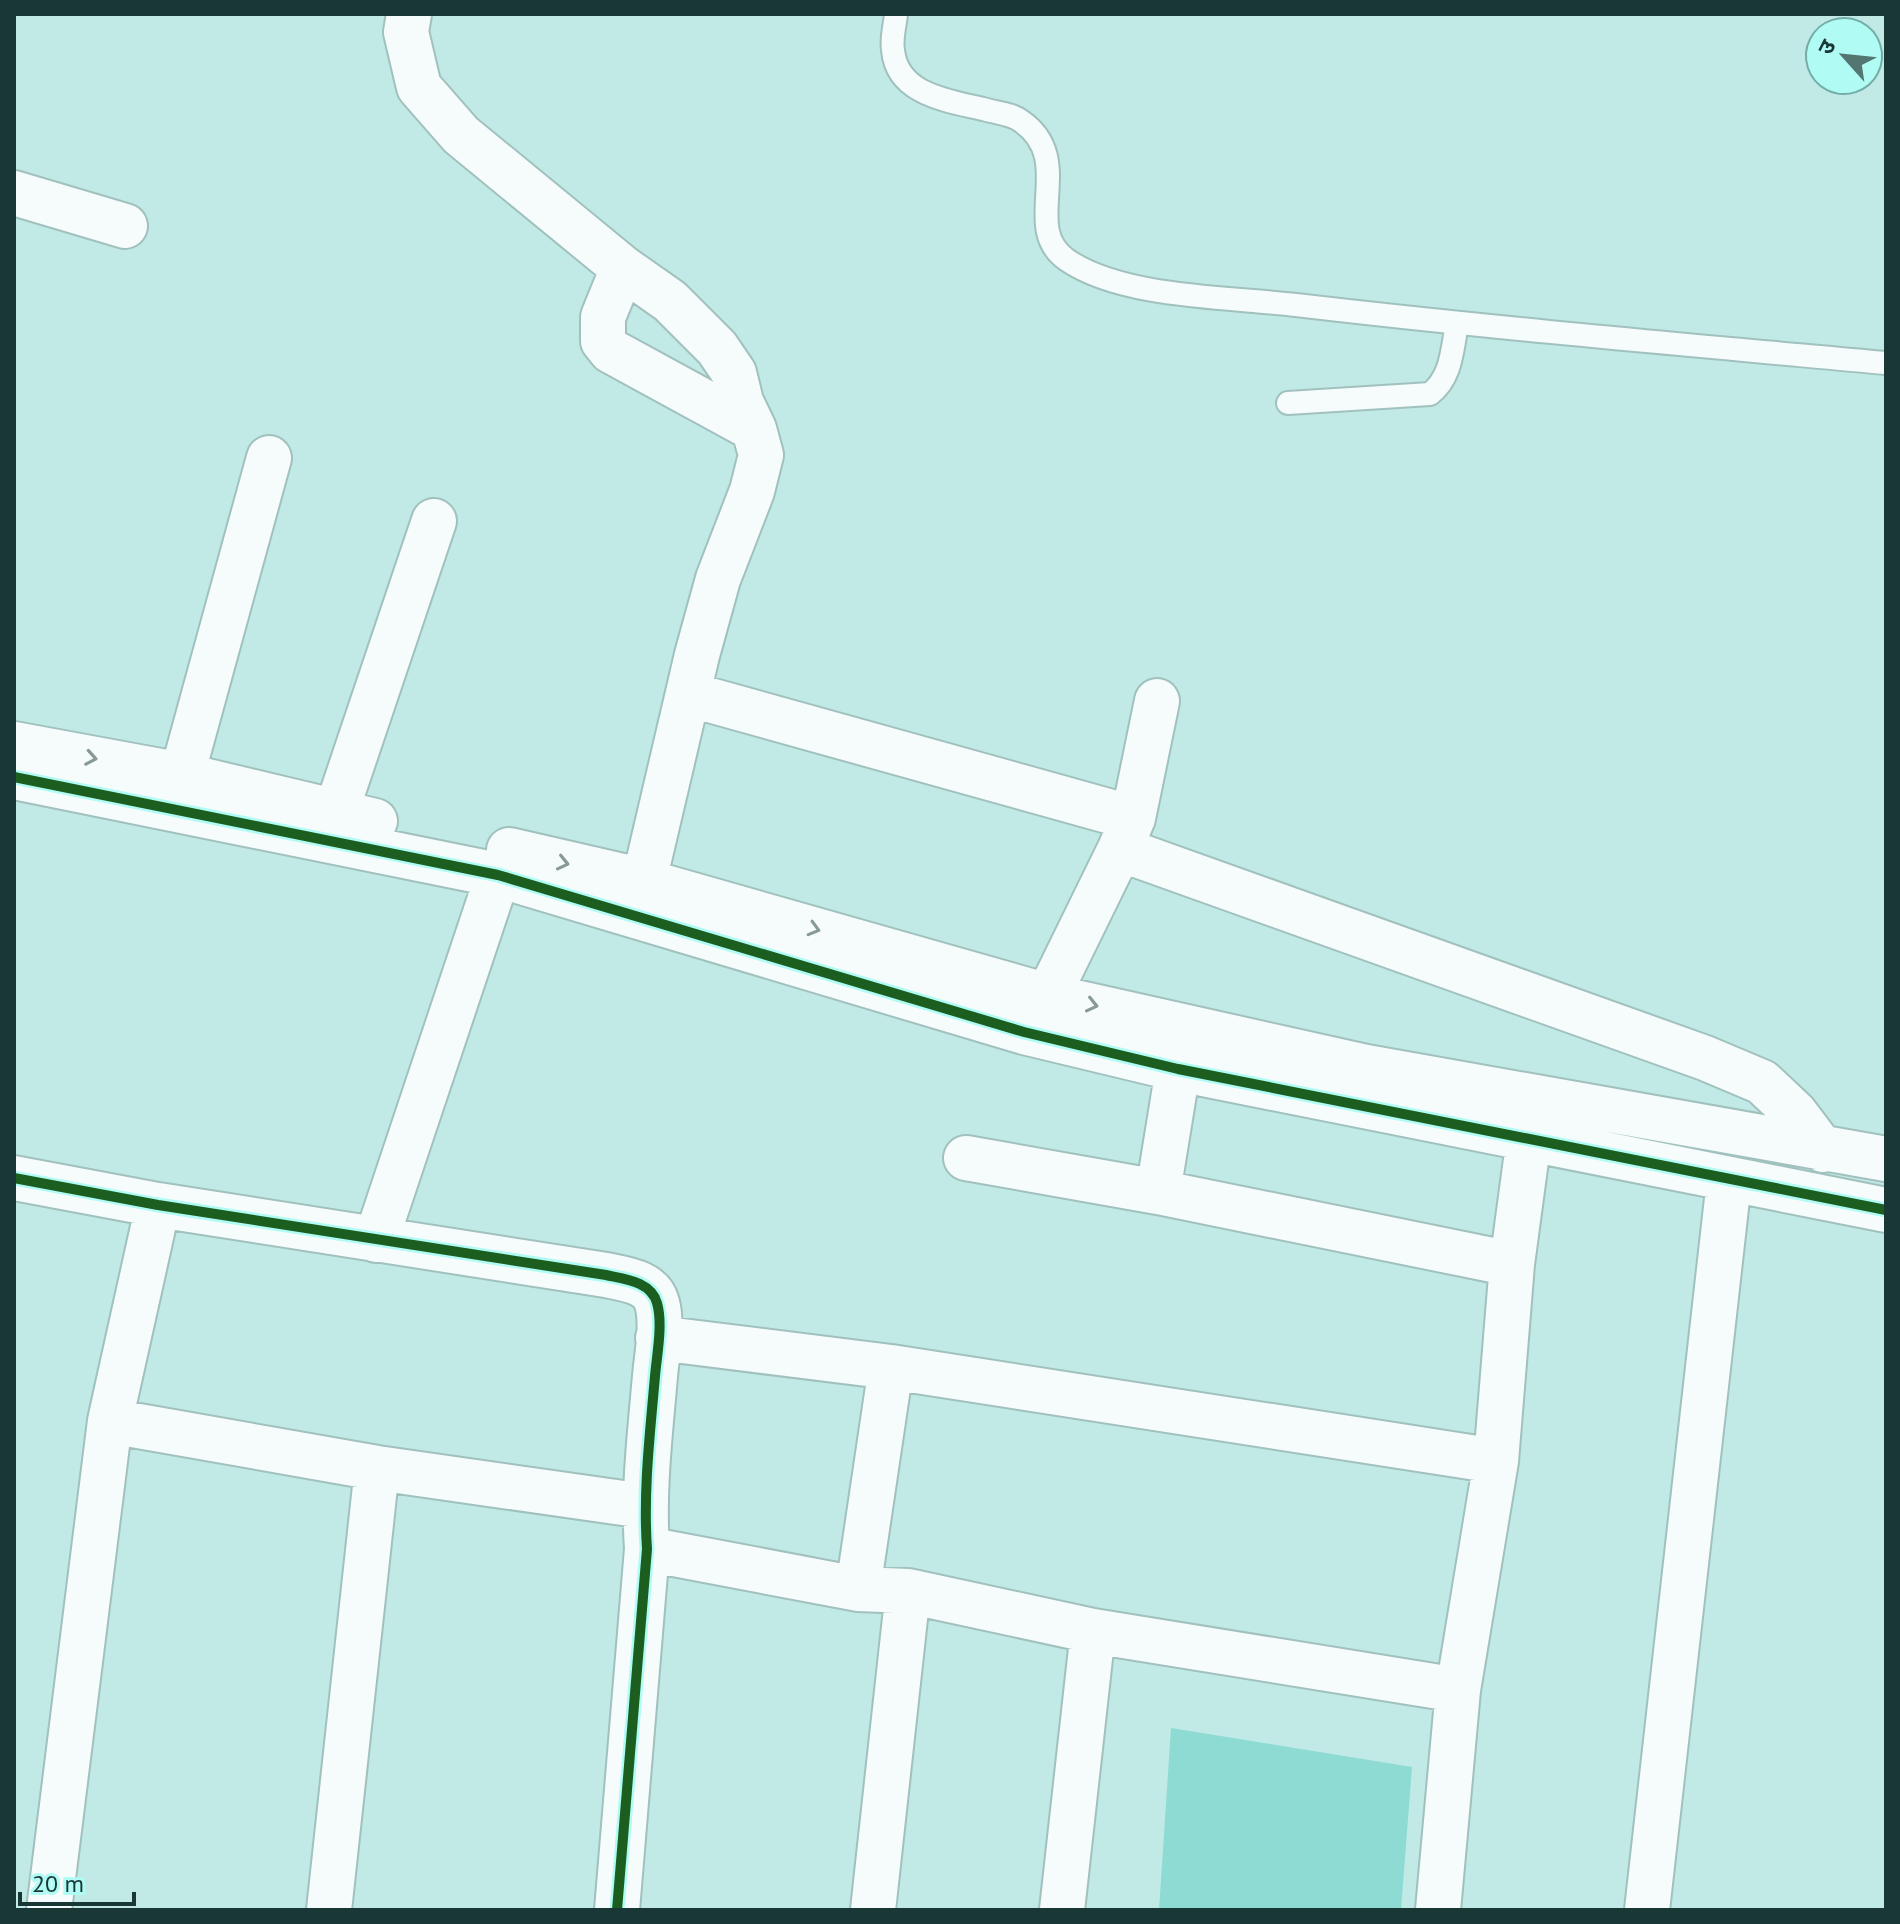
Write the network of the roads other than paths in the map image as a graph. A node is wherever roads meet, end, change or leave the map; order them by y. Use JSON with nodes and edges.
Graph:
{"nodes":[{"id":1,"x":409,"y":14,"type":"edge"},
{"id":2,"x":896,"y":14,"type":"edge"},
{"id":3,"x":14,"y":193,"type":"edge"},
{"id":4,"x":125,"y":226,"type":"dead end"},
{"id":5,"x":623,"y":268,"type":"junction"},
{"id":6,"x":1457,"y":324,"type":"junction"},
{"id":7,"x":1886,"y":363,"type":"edge"},
{"id":8,"x":1288,"y":403,"type":"dead end"},
{"id":9,"x":754,"y":429,"type":"junction"},
{"id":10,"x":269,"y":458,"type":"dead end"},
{"id":11,"x":434,"y":521,"type":"dead end"},
{"id":12,"x":688,"y":694,"type":"junction"},
{"id":13,"x":1157,"y":701,"type":"dead end"},
{"id":14,"x":14,"y":744,"type":"edge"},
{"id":15,"x":182,"y":775,"type":"junction"},
{"id":16,"x":14,"y":777,"type":"edge"},
{"id":17,"x":336,"y":812,"type":"junction"},
{"id":18,"x":1127,"y":833,"type":"junction"},
{"id":19,"x":498,"y":875,"type":"junction"},
{"id":20,"x":644,"y":881,"type":"junction"},
{"id":21,"x":1048,"y":996,"type":"junction"},
{"id":22,"x":1024,"y":1032,"type":"junction"},
{"id":23,"x":1178,"y":1069,"type":"junction"},
{"id":24,"x":1532,"y":1118,"type":"junction"},
{"id":25,"x":1823,"y":1150,"type":"junction"},
{"id":26,"x":966,"y":1158,"type":"dead end"},
{"id":27,"x":1886,"y":1159,"type":"edge"},
{"id":28,"x":14,"y":1178,"type":"edge"},
{"id":29,"x":1729,"y":1181,"type":"junction"},
{"id":30,"x":1158,"y":1192,"type":"junction"},
{"id":31,"x":158,"y":1205,"type":"junction"},
{"id":32,"x":1886,"y":1210,"type":"edge"},
{"id":33,"x":376,"y":1240,"type":"junction"},
{"id":34,"x":1512,"y":1264,"type":"junction"},
{"id":35,"x":658,"y":1338,"type":"junction"},
{"id":36,"x":891,"y":1367,"type":"junction"},
{"id":37,"x":110,"y":1421,"type":"junction"},
{"id":38,"x":1496,"y":1461,"type":"junction"},
{"id":39,"x":377,"y":1468,"type":"junction"},
{"id":40,"x":645,"y":1527,"type":"junction"},
{"id":41,"x":858,"y":1589,"type":"junction"},
{"id":42,"x":908,"y":1591,"type":"junction"},
{"id":43,"x":1093,"y":1631,"type":"junction"},
{"id":44,"x":1458,"y":1690,"type":"junction"},
{"id":45,"x":49,"y":1910,"type":"edge"},
{"id":46,"x":329,"y":1910,"type":"edge"},
{"id":47,"x":617,"y":1910,"type":"edge"},
{"id":48,"x":873,"y":1910,"type":"edge"},
{"id":49,"x":1062,"y":1910,"type":"edge"},
{"id":50,"x":1438,"y":1910,"type":"edge"},
{"id":51,"x":1647,"y":1910,"type":"edge"}],
"edges":[{"from":1,"to":5,"type":"street"},
{"from":2,"to":6,"type":"lane"},
{"from":3,"to":4,"type":"street"},
{"from":5,"to":9,"type":"street"},
{"from":5,"to":9,"type":"street"},
{"from":6,"to":7,"type":"lane"},
{"from":6,"to":8,"type":"lane"},
{"from":9,"to":12,"type":"street"},
{"from":10,"to":15,"type":"street"},
{"from":11,"to":17,"type":"street"},
{"from":12,"to":18,"type":"street"},
{"from":12,"to":20,"type":"street"},
{"from":13,"to":18,"type":"street"},
{"from":14,"to":15,"type":"street","one_way":true},
{"from":15,"to":17,"type":"street"},
{"from":16,"to":19,"type":"street"},
{"from":17,"to":20,"type":"street","one_way":true},
{"from":18,"to":21,"type":"street"},
{"from":18,"to":25,"type":"street"},
{"from":19,"to":22,"type":"street"},
{"from":19,"to":33,"type":"street"},
{"from":20,"to":21,"type":"street","one_way":true},
{"from":21,"to":22,"type":"street"},
{"from":21,"to":24,"type":"street","one_way":true},
{"from":22,"to":23,"type":"street"},
{"from":23,"to":24,"type":"street"},
{"from":23,"to":30,"type":"street"},
{"from":24,"to":25,"type":"street"},
{"from":24,"to":29,"type":"street"},
{"from":24,"to":34,"type":"street"},
{"from":25,"to":27,"type":"street"},
{"from":26,"to":30,"type":"street"},
{"from":28,"to":31,"type":"street"},
{"from":29,"to":32,"type":"street"},
{"from":29,"to":51,"type":"street"},
{"from":30,"to":34,"type":"street"},
{"from":31,"to":33,"type":"street"},
{"from":31,"to":37,"type":"street"},
{"from":33,"to":35,"type":"street"},
{"from":34,"to":38,"type":"street"},
{"from":35,"to":36,"type":"street"},
{"from":35,"to":40,"type":"street"},
{"from":36,"to":38,"type":"street"},
{"from":36,"to":41,"type":"street"},
{"from":37,"to":39,"type":"street"},
{"from":37,"to":45,"type":"street"},
{"from":38,"to":44,"type":"street"},
{"from":39,"to":40,"type":"street"},
{"from":39,"to":46,"type":"street"},
{"from":40,"to":41,"type":"street"},
{"from":40,"to":47,"type":"street"},
{"from":41,"to":42,"type":"street"},
{"from":42,"to":43,"type":"street"},
{"from":42,"to":48,"type":"street"},
{"from":43,"to":44,"type":"street"},
{"from":43,"to":49,"type":"street"},
{"from":44,"to":50,"type":"street"}]}
